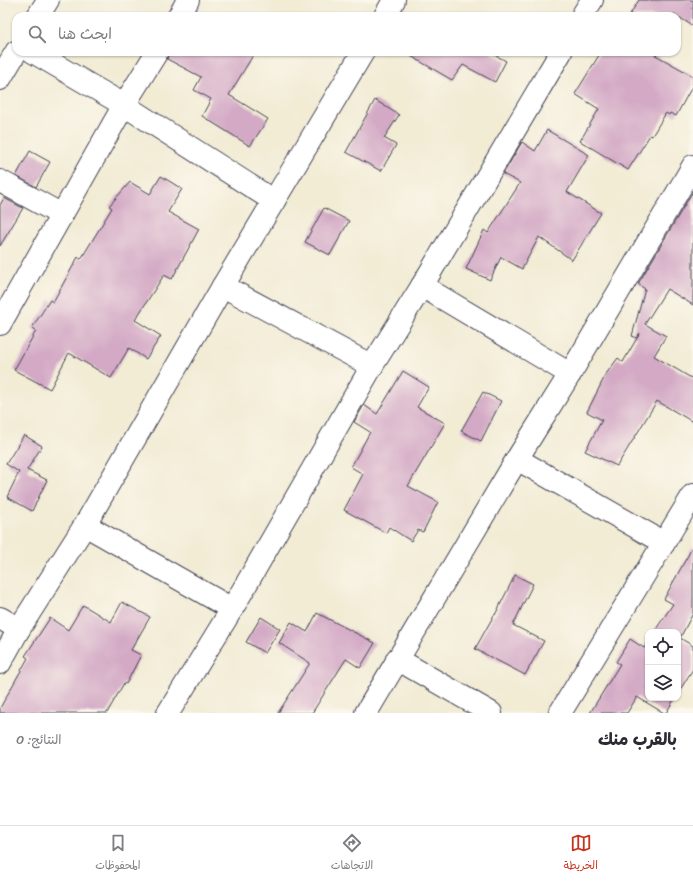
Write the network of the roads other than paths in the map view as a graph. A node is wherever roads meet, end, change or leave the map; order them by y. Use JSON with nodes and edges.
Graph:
{"nodes":[{"id":1,"x":48,"y":0,"type":"edge"},
{"id":2,"x":188,"y":0,"type":"edge"},
{"id":3,"x":394,"y":0,"type":"edge"},
{"id":4,"x":592,"y":0,"type":"edge"},
{"id":5,"x":40,"y":12,"type":"edge"},
{"id":6,"x":180,"y":12,"type":"edge"},
{"id":7,"x":387,"y":12,"type":"edge"},
{"id":8,"x":584,"y":12,"type":"edge"},
{"id":9,"x":14,"y":56,"type":"edge"},
{"id":10,"x":40,"y":56,"type":"edge"},
{"id":11,"x":154,"y":56,"type":"edge"},
{"id":12,"x":361,"y":56,"type":"edge"},
{"id":13,"x":559,"y":56,"type":"edge"},
{"id":14,"x":0,"y":79,"type":"edge"},
{"id":15,"x":124,"y":105,"type":"junction"},
{"id":16,"x":693,"y":166,"type":"edge"},
{"id":17,"x":0,"y":181,"type":"edge"},
{"id":18,"x":274,"y":201,"type":"junction"},
{"id":19,"x":62,"y":216,"type":"junction"},
{"id":20,"x":222,"y":286,"type":"junction"},
{"id":21,"x":422,"y":286,"type":"junction"},
{"id":22,"x":0,"y":324,"type":"edge"},
{"id":23,"x":372,"y":366,"type":"junction"},
{"id":24,"x":570,"y":374,"type":"junction"},
{"id":25,"x":518,"y":459,"type":"junction"},
{"id":26,"x":693,"y":495,"type":"edge"},
{"id":27,"x":85,"y":525,"type":"junction"},
{"id":28,"x":664,"y":543,"type":"junction"},
{"id":29,"x":232,"y":610,"type":"junction"},
{"id":30,"x":0,"y":618,"type":"edge"},
{"id":31,"x":19,"y":629,"type":"junction"},
{"id":32,"x":397,"y":659,"type":"junction"},
{"id":33,"x":0,"y":663,"type":"edge"},
{"id":34,"x":173,"y":711,"type":"edge"},
{"id":35,"x":366,"y":713,"type":"edge"},
{"id":36,"x":491,"y":713,"type":"edge"},
{"id":37,"x":560,"y":713,"type":"edge"}],
"edges":[{"from":1,"to":5,"type":"street"},
{"from":2,"to":6,"type":"street"},
{"from":3,"to":7,"type":"street"},
{"from":4,"to":8,"type":"street"},
{"from":9,"to":14,"type":"street"},
{"from":10,"to":15,"type":"street"},
{"from":11,"to":15,"type":"street"},
{"from":12,"to":18,"type":"street"},
{"from":13,"to":21,"type":"street"},
{"from":15,"to":18,"type":"street"},
{"from":15,"to":19,"type":"street"},
{"from":16,"to":24,"type":"street"},
{"from":17,"to":19,"type":"street"},
{"from":18,"to":20,"type":"street"},
{"from":19,"to":22,"type":"street"},
{"from":20,"to":23,"type":"street"},
{"from":20,"to":27,"type":"street"},
{"from":21,"to":23,"type":"street"},
{"from":21,"to":24,"type":"street"},
{"from":23,"to":29,"type":"street"},
{"from":24,"to":25,"type":"street"},
{"from":25,"to":28,"type":"street"},
{"from":25,"to":32,"type":"street"},
{"from":26,"to":28,"type":"street"},
{"from":27,"to":29,"type":"street"},
{"from":27,"to":31,"type":"street"},
{"from":28,"to":37,"type":"street"},
{"from":29,"to":34,"type":"street"},
{"from":30,"to":31,"type":"street"},
{"from":31,"to":33,"type":"street"},
{"from":32,"to":35,"type":"street"},
{"from":32,"to":36,"type":"street"}]}
